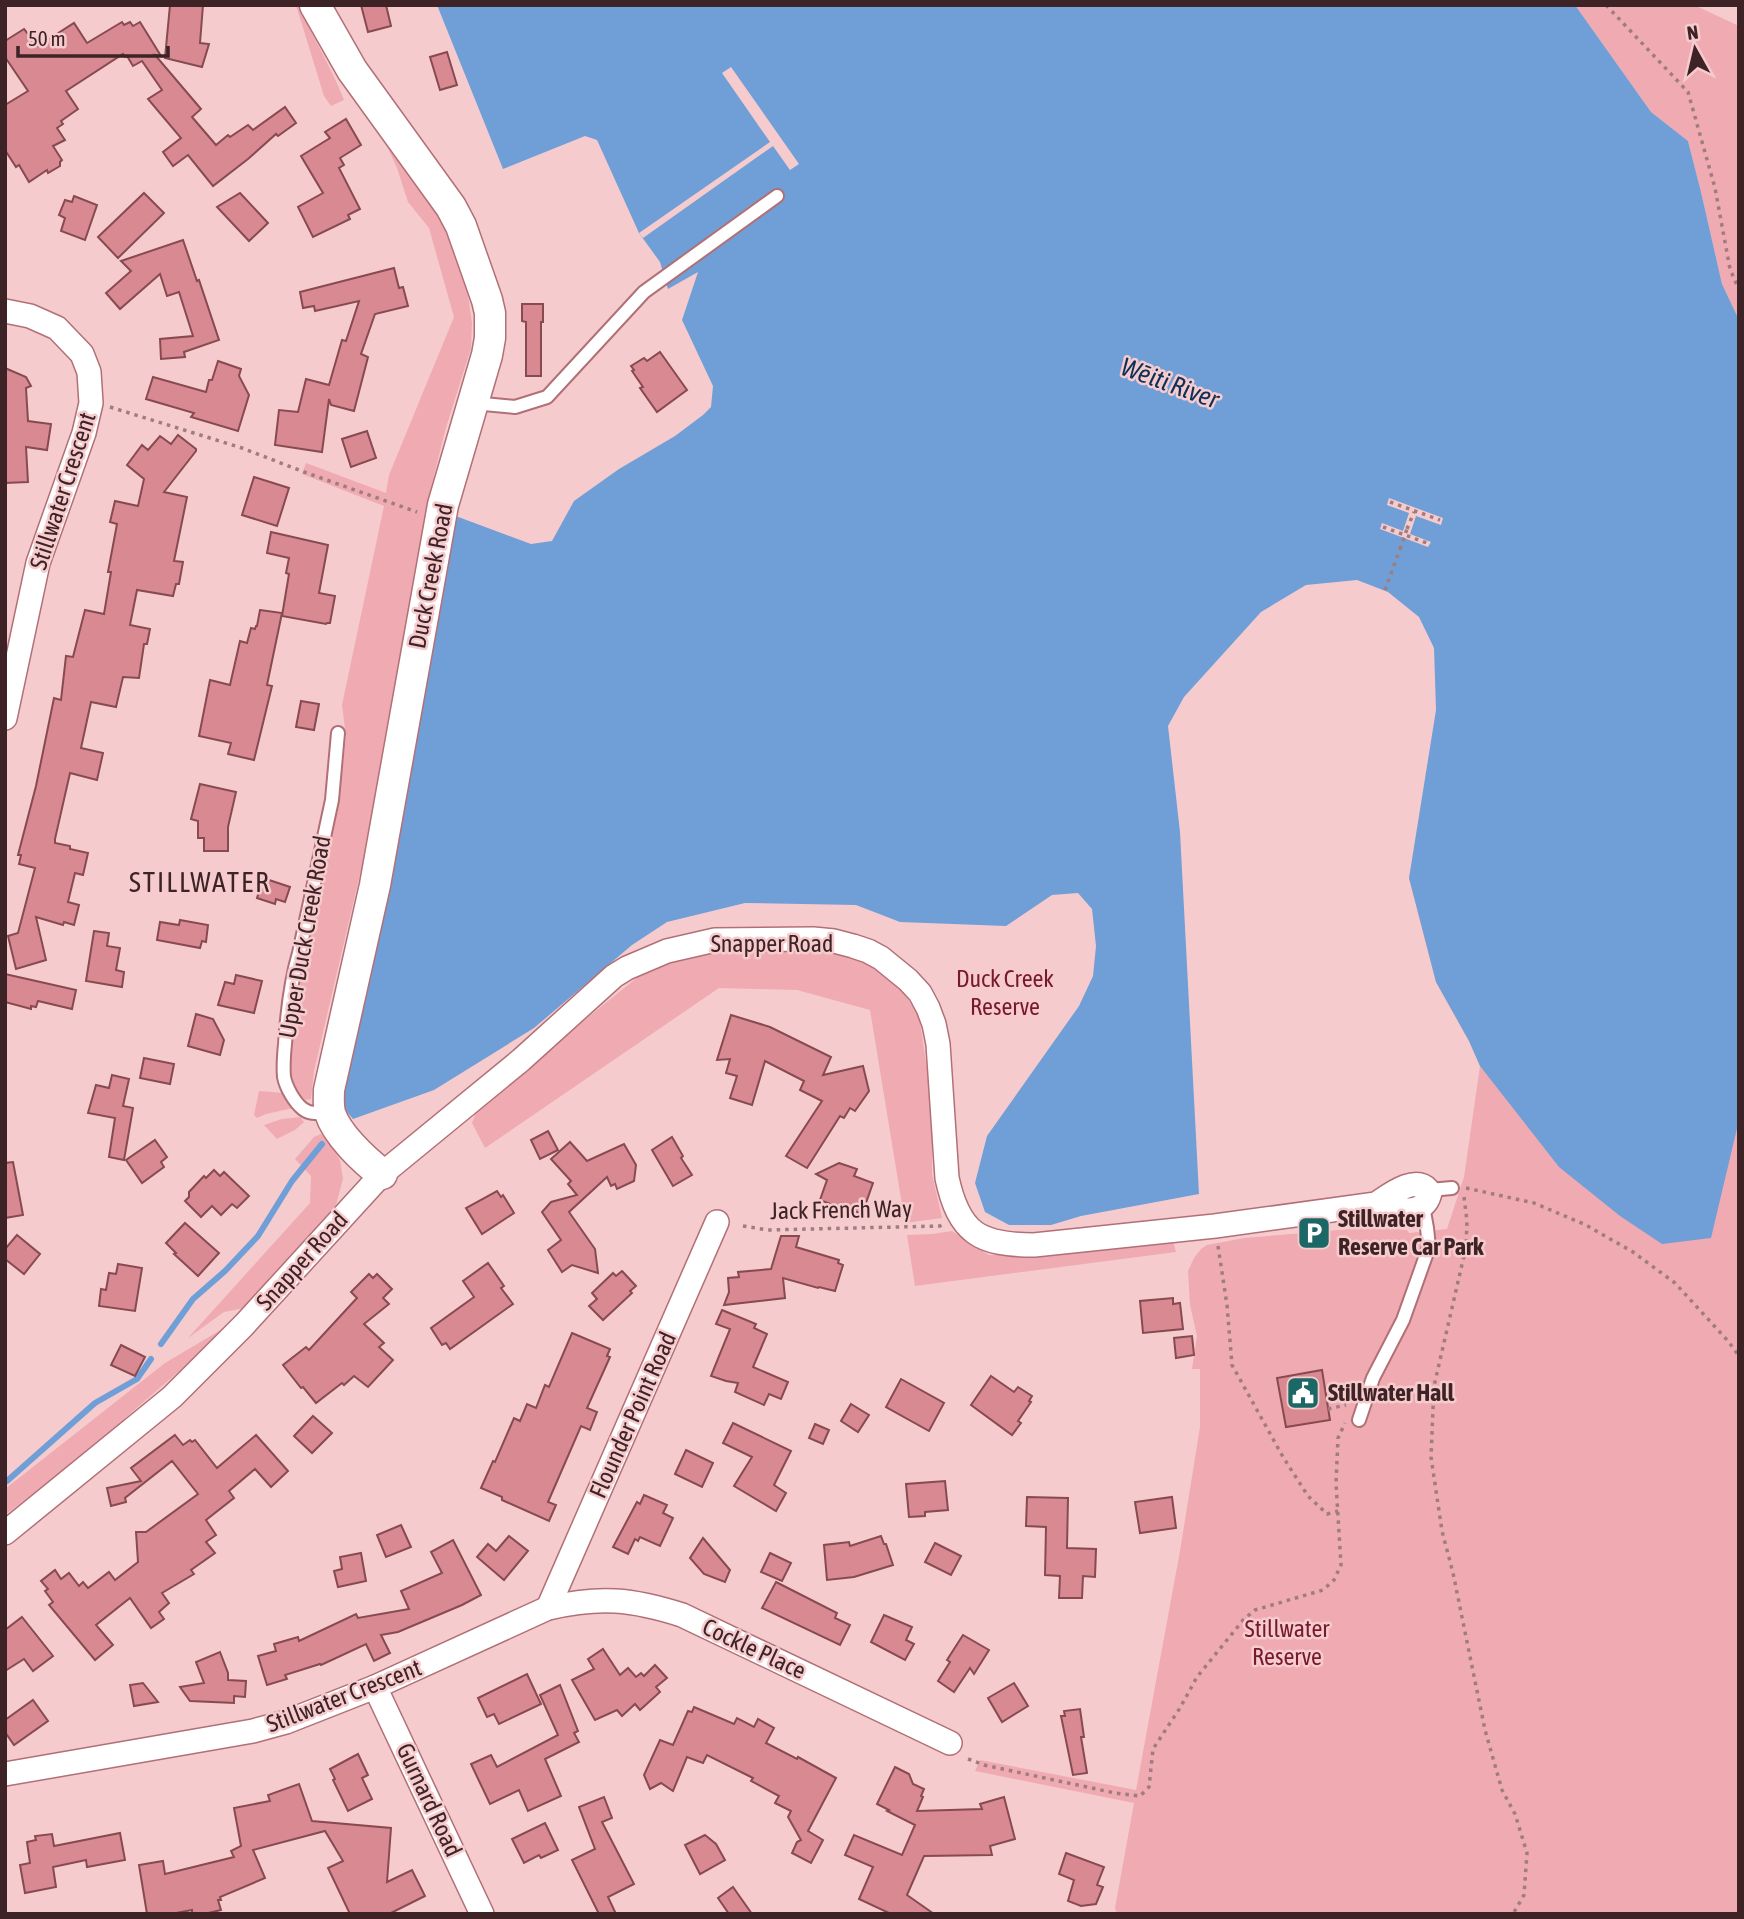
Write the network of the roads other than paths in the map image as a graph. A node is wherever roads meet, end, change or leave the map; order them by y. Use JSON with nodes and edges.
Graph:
{"nodes":[{"id":1,"x":316,"y":5,"type":"edge"},
{"id":2,"x":777,"y":196,"type":"dead end"},
{"id":3,"x":5,"y":311,"type":"edge"},
{"id":4,"x":473,"y":403,"type":"junction"},
{"id":5,"x":5,"y":718,"type":"edge"},
{"id":6,"x":338,"y":733,"type":"dead end"},
{"id":7,"x":330,"y":1112,"type":"junction"},
{"id":8,"x":382,"y":1174,"type":"junction"},
{"id":9,"x":1442,"y":1193,"type":"joint"},
{"id":10,"x":717,"y":1222,"type":"dead end"},
{"id":11,"x":1359,"y":1420,"type":"dead end"},
{"id":12,"x":5,"y":1533,"type":"edge"},
{"id":13,"x":548,"y":1608,"type":"junction"},
{"id":14,"x":375,"y":1687,"type":"junction"},
{"id":15,"x":950,"y":1743,"type":"dead end"},
{"id":16,"x":5,"y":1774,"type":"edge"},
{"id":17,"x":482,"y":1914,"type":"edge"}],
"edges":[{"from":1,"to":4,"type":"street","name":"Duck Creek Road"},
{"from":2,"to":4,"type":"lane"},
{"from":3,"to":5,"type":"street","name":"Stillwater Crescent"},
{"from":4,"to":7,"type":"street","name":"Duck Creek Road"},
{"from":6,"to":7,"type":"lane","name":"Upper Duck Creek Road"},
{"from":7,"to":8,"type":"street"},
{"from":8,"to":9,"type":"street","name":"Snapper Road"},
{"from":8,"to":12,"type":"street","name":"Snapper Road"},
{"from":9,"to":11,"type":"lane"},
{"from":10,"to":13,"type":"street","name":"Flounder Point Road"},
{"from":13,"to":14,"type":"street","name":"Stillwater Crescent"},
{"from":13,"to":15,"type":"street","name":"Cockle Place"},
{"from":14,"to":16,"type":"street","name":"Stillwater Crescent"},
{"from":14,"to":17,"type":"street","name":"Gurnard Road"}]}
